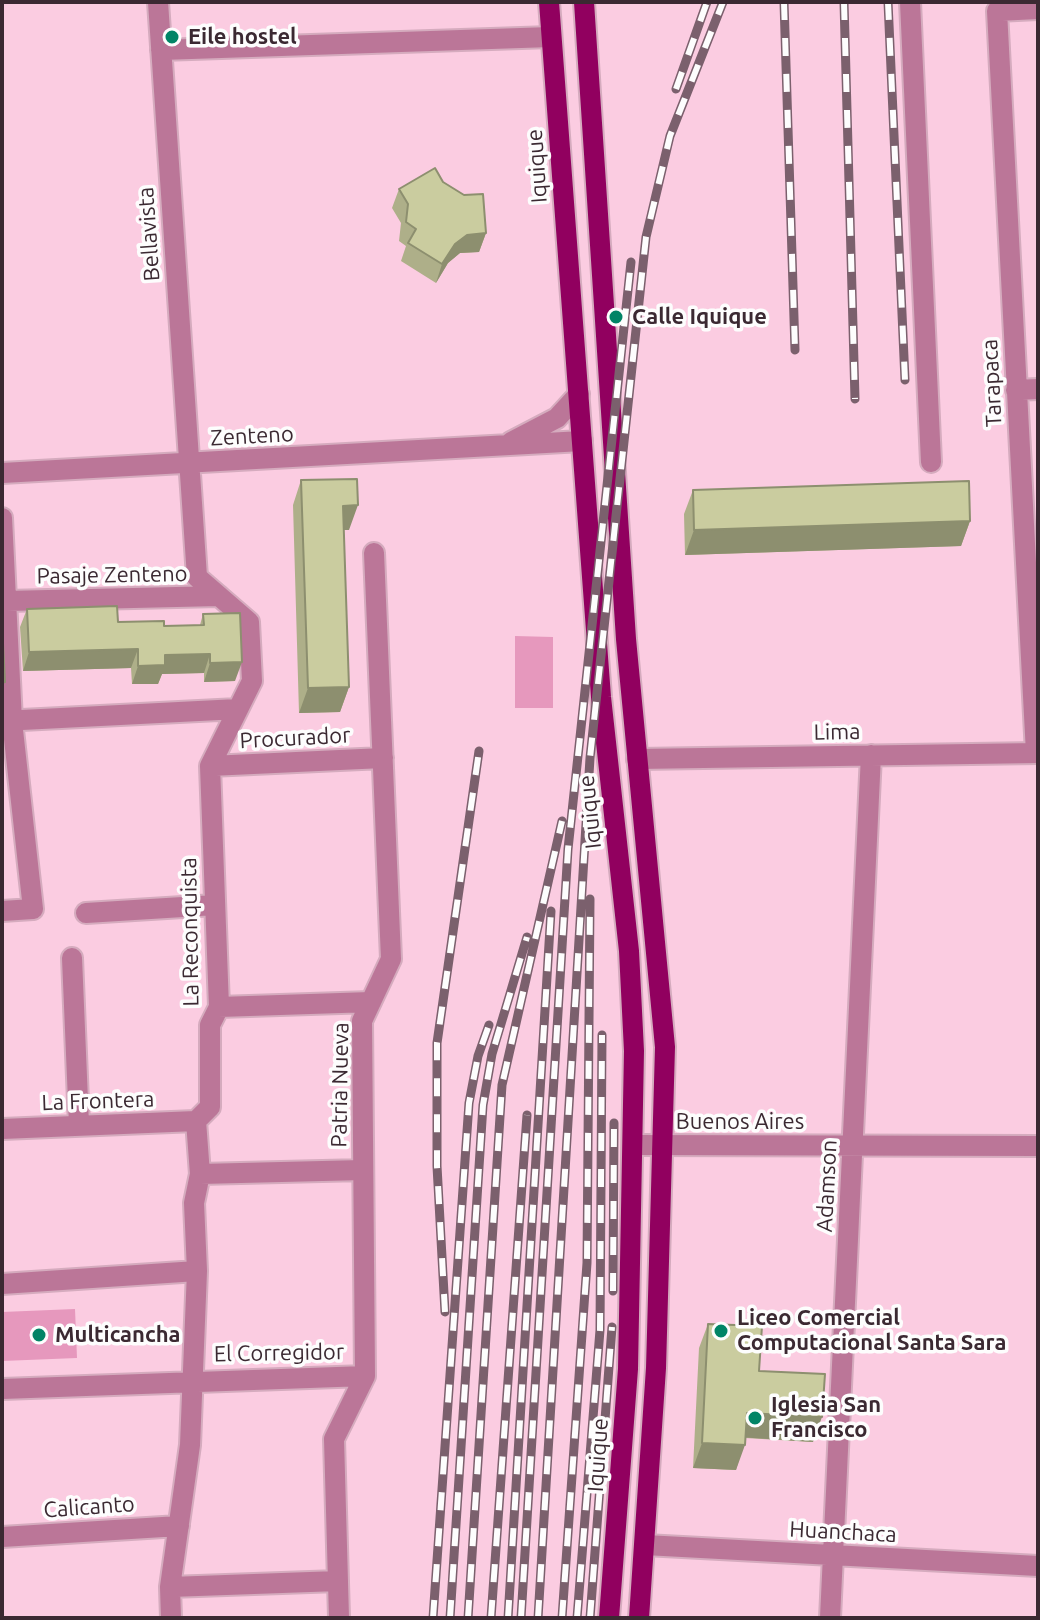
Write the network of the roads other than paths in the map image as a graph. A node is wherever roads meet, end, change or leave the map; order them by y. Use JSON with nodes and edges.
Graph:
{"nodes":[{"id":1,"x":158,"y":2,"type":"edge"},
{"id":2,"x":549,"y":2,"type":"edge"},
{"id":3,"x":584,"y":2,"type":"edge"},
{"id":4,"x":910,"y":2,"type":"edge"},
{"id":5,"x":1038,"y":9,"type":"edge"},
{"id":6,"x":551,"y":37,"type":"junction"},
{"id":7,"x":161,"y":50,"type":"junction"},
{"id":8,"x":606,"y":332,"type":"junction"},
{"id":9,"x":1038,"y":389,"type":"edge"},
{"id":10,"x":1016,"y":390,"type":"junction"},
{"id":11,"x":579,"y":394,"type":"junction"},
{"id":12,"x":582,"y":441,"type":"junction"},
{"id":13,"x":504,"y":446,"type":"junction"},
{"id":14,"x":931,"y":462,"type":"dead end"},
{"id":15,"x":188,"y":463,"type":"junction"},
{"id":16,"x":2,"y":473,"type":"edge"},
{"id":17,"x":2,"y":518,"type":"edge"},
{"id":18,"x":374,"y":553,"type":"dead end"},
{"id":19,"x":219,"y":596,"type":"junction"},
{"id":20,"x":6,"y":601,"type":"junction"},
{"id":21,"x":601,"y":697,"type":"junction"},
{"id":22,"x":238,"y":709,"type":"junction"},
{"id":23,"x":7,"y":721,"type":"edge"},
{"id":24,"x":1037,"y":753,"type":"edge"},
{"id":25,"x":871,"y":755,"type":"junction"},
{"id":26,"x":383,"y":758,"type":"junction"},
{"id":27,"x":637,"y":759,"type":"junction"},
{"id":28,"x":210,"y":766,"type":"junction"},
{"id":29,"x":215,"y":905,"type":"junction"},
{"id":30,"x":2,"y":911,"type":"edge"},
{"id":31,"x":86,"y":913,"type":"dead end"},
{"id":32,"x":72,"y":958,"type":"dead end"},
{"id":33,"x":371,"y":1002,"type":"junction"},
{"id":34,"x":219,"y":1007,"type":"junction"},
{"id":35,"x":196,"y":1121,"type":"junction"},
{"id":36,"x":79,"y":1125,"type":"junction"},
{"id":37,"x":2,"y":1129,"type":"edge"},
{"id":38,"x":634,"y":1145,"type":"junction"},
{"id":39,"x":663,"y":1146,"type":"junction"},
{"id":40,"x":1038,"y":1146,"type":"edge"},
{"id":41,"x":852,"y":1147,"type":"junction"},
{"id":42,"x":363,"y":1170,"type":"junction"},
{"id":43,"x":200,"y":1174,"type":"junction"},
{"id":44,"x":197,"y":1271,"type":"junction"},
{"id":45,"x":2,"y":1284,"type":"edge"},
{"id":46,"x":365,"y":1376,"type":"junction"},
{"id":47,"x":191,"y":1379,"type":"junction"},
{"id":48,"x":2,"y":1389,"type":"edge"},
{"id":49,"x":179,"y":1526,"type":"junction"},
{"id":50,"x":2,"y":1537,"type":"edge"},
{"id":51,"x":645,"y":1545,"type":"junction"},
{"id":52,"x":833,"y":1556,"type":"junction"},
{"id":53,"x":1038,"y":1566,"type":"edge"},
{"id":54,"x":338,"y":1581,"type":"junction"},
{"id":55,"x":170,"y":1587,"type":"junction"},
{"id":56,"x":171,"y":1618,"type":"edge"},
{"id":57,"x":339,"y":1618,"type":"edge"},
{"id":58,"x":609,"y":1618,"type":"edge"},
{"id":59,"x":639,"y":1618,"type":"edge"},
{"id":60,"x":830,"y":1618,"type":"edge"}],
"edges":[{"from":1,"to":7,"type":"street","name":"Bellavista"},
{"from":2,"to":6,"type":"main road","name":"Iquique"},
{"from":3,"to":8,"type":"main road"},
{"from":4,"to":14,"type":"street"},
{"from":5,"to":10,"type":"street","name":"Tarapaca"},
{"from":6,"to":7,"type":"street"},
{"from":6,"to":11,"type":"main road","name":"Iquique"},
{"from":7,"to":15,"type":"street","name":"Bellavista"},
{"from":8,"to":11,"type":"main road"},
{"from":8,"to":27,"type":"main road"},
{"from":9,"to":10,"type":"street"},
{"from":10,"to":24,"type":"street","name":"Tarapaca"},
{"from":11,"to":12,"type":"main road","name":"Iquique"},
{"from":11,"to":13,"type":"street","name":"Zenteno"},
{"from":12,"to":13,"type":"street","name":"Zenteno"},
{"from":12,"to":21,"type":"main road","name":"Iquique"},
{"from":13,"to":15,"type":"street","name":"Zenteno"},
{"from":15,"to":16,"type":"street","name":"Zenteno"},
{"from":15,"to":19,"type":"street","name":"La Reconquista"},
{"from":17,"to":20,"type":"street"},
{"from":18,"to":26,"type":"street","name":"Patria Nueva"},
{"from":19,"to":20,"type":"street","name":"Pasaje Zenteno"},
{"from":19,"to":22,"type":"street","name":"La Reconquista"},
{"from":20,"to":23,"type":"street"},
{"from":21,"to":27,"type":"main road"},
{"from":21,"to":38,"type":"main road","name":"Iquique"},
{"from":22,"to":23,"type":"street"},
{"from":22,"to":28,"type":"street","name":"La Reconquista"},
{"from":23,"to":30,"type":"street"},
{"from":24,"to":25,"type":"street","name":"Lima"},
{"from":25,"to":27,"type":"street","name":"Lima"},
{"from":25,"to":41,"type":"street","name":"Adamson"},
{"from":26,"to":28,"type":"street","name":"Procurador"},
{"from":26,"to":33,"type":"street","name":"Patria Nueva"},
{"from":27,"to":39,"type":"main road"},
{"from":28,"to":29,"type":"street","name":"La Reconquista"},
{"from":29,"to":31,"type":"street"},
{"from":29,"to":34,"type":"street","name":"La Reconquista"},
{"from":32,"to":36,"type":"street"},
{"from":33,"to":34,"type":"street"},
{"from":33,"to":42,"type":"street","name":"Patria Nueva"},
{"from":34,"to":35,"type":"street","name":"La Reconquista"},
{"from":35,"to":36,"type":"street","name":"La Frontera"},
{"from":35,"to":43,"type":"street","name":"La Reconquista"},
{"from":36,"to":37,"type":"street","name":"La Frontera"},
{"from":38,"to":39,"type":"street","name":"Buenos Aires"},
{"from":38,"to":58,"type":"main road","name":"Iquique"},
{"from":39,"to":41,"type":"street","name":"Buenos Aires"},
{"from":39,"to":51,"type":"main road"},
{"from":40,"to":41,"type":"street","name":"Buenos Aires"},
{"from":41,"to":52,"type":"street","name":"Adamson"},
{"from":42,"to":43,"type":"street"},
{"from":42,"to":46,"type":"street","name":"Patria Nueva"},
{"from":43,"to":44,"type":"street","name":"La Reconquista"},
{"from":44,"to":45,"type":"street"},
{"from":44,"to":47,"type":"street","name":"La Reconquista"},
{"from":46,"to":47,"type":"street","name":"El Corregidor"},
{"from":46,"to":54,"type":"street","name":"Patria Nueva"},
{"from":47,"to":48,"type":"street","name":"El Corregidor"},
{"from":47,"to":49,"type":"street","name":"La Reconquista"},
{"from":49,"to":50,"type":"street","name":"Calicanto"},
{"from":49,"to":55,"type":"street","name":"La Reconquista"},
{"from":51,"to":52,"type":"street","name":"Huanchaca"},
{"from":51,"to":59,"type":"main road"},
{"from":52,"to":53,"type":"street","name":"Huanchaca"},
{"from":52,"to":60,"type":"street","name":"Adamson"},
{"from":54,"to":55,"type":"street"},
{"from":54,"to":57,"type":"street","name":"Patria Nueva"},
{"from":55,"to":56,"type":"street","name":"La Reconquista"}]}
